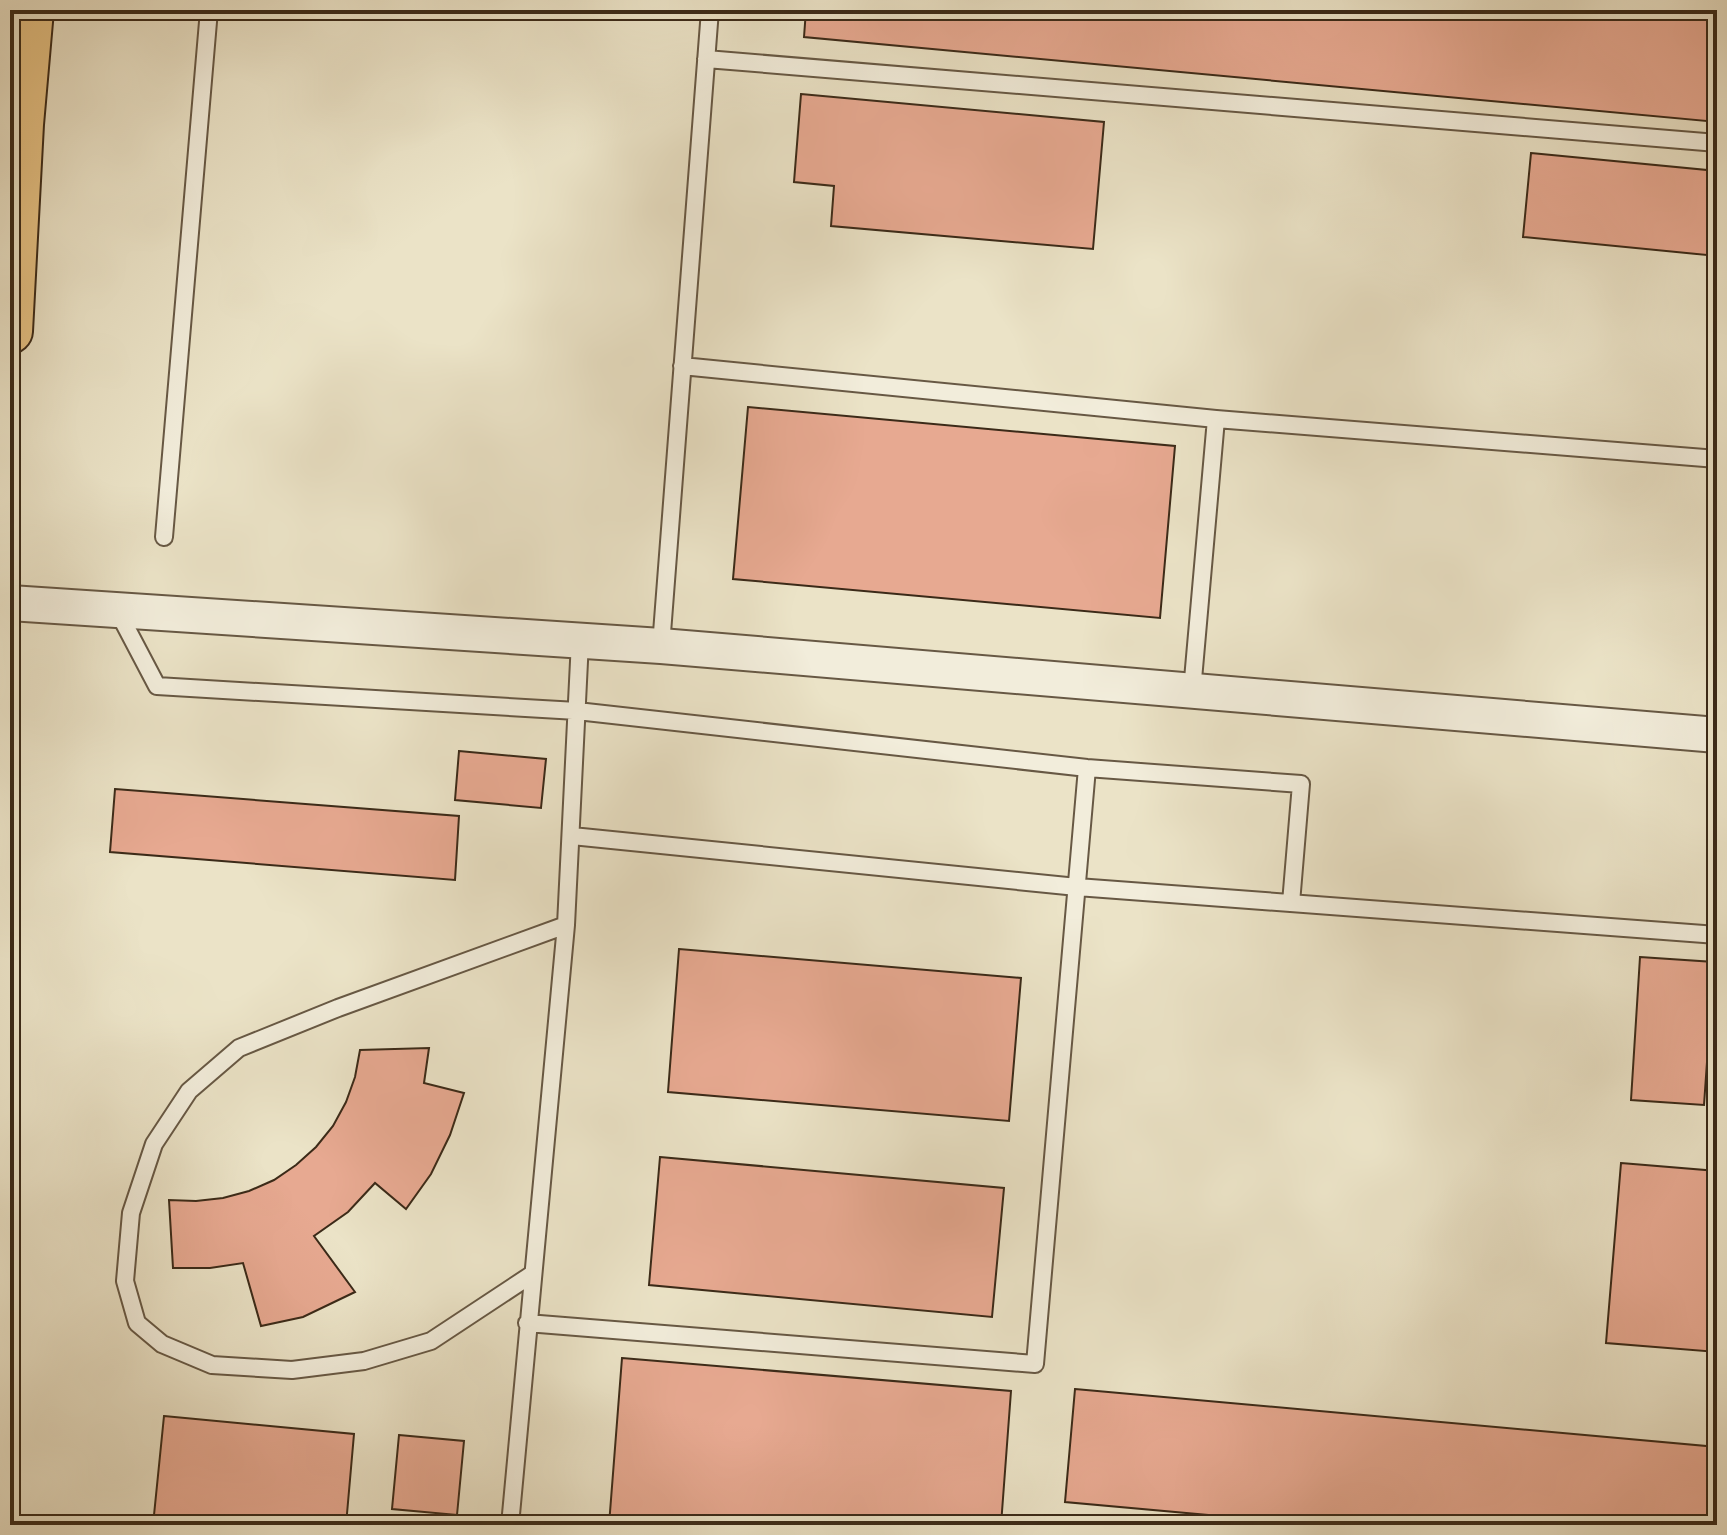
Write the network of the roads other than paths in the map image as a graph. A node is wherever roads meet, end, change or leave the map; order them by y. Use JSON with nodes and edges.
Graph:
{"nodes":[{"id":1,"x":31,"y":10,"type":"edge"},
{"id":2,"x":209,"y":10,"type":"edge"},
{"id":3,"x":710,"y":10,"type":"edge"},
{"id":4,"x":706,"y":59,"type":"junction"},
{"id":5,"x":16,"y":121,"type":"edge"},
{"id":6,"x":1717,"y":143,"type":"edge"},
{"id":7,"x":10,"y":331,"type":"edge"},
{"id":8,"x":682,"y":366,"type":"junction"},
{"id":9,"x":1216,"y":419,"type":"junction"},
{"id":10,"x":1717,"y":459,"type":"edge"},
{"id":11,"x":164,"y":537,"type":"dead end"},
{"id":12,"x":10,"y":603,"type":"edge"},
{"id":13,"x":117,"y":610,"type":"junction"},
{"id":14,"x":580,"y":641,"type":"junction"},
{"id":15,"x":661,"y":646,"type":"junction"},
{"id":16,"x":1192,"y":691,"type":"junction"},
{"id":17,"x":577,"y":711,"type":"junction"},
{"id":18,"x":1717,"y":735,"type":"edge"},
{"id":19,"x":1087,"y":768,"type":"junction"},
{"id":20,"x":572,"y":836,"type":"junction"},
{"id":21,"x":1077,"y":887,"type":"junction"},
{"id":22,"x":1291,"y":903,"type":"junction"},
{"id":23,"x":566,"y":925,"type":"junction"},
{"id":24,"x":1717,"y":935,"type":"edge"},
{"id":25,"x":531,"y":1275,"type":"junction"},
{"id":26,"x":527,"y":1323,"type":"junction"},
{"id":27,"x":510,"y":1525,"type":"edge"}],
"edges":[{"from":1,"to":5,"type":"main road"},
{"from":2,"to":11,"type":"lane"},
{"from":3,"to":4,"type":"lane"},
{"from":4,"to":6,"type":"lane"},
{"from":4,"to":8,"type":"lane"},
{"from":5,"to":7,"type":"main road"},
{"from":8,"to":9,"type":"lane"},
{"from":8,"to":15,"type":"lane"},
{"from":9,"to":10,"type":"lane"},
{"from":9,"to":16,"type":"lane"},
{"from":12,"to":13,"type":"street"},
{"from":13,"to":14,"type":"street"},
{"from":13,"to":17,"type":"lane"},
{"from":14,"to":15,"type":"street"},
{"from":14,"to":17,"type":"lane"},
{"from":15,"to":16,"type":"street"},
{"from":16,"to":18,"type":"street"},
{"from":17,"to":19,"type":"lane"},
{"from":17,"to":20,"type":"lane"},
{"from":19,"to":21,"type":"lane"},
{"from":19,"to":22,"type":"lane"},
{"from":20,"to":21,"type":"lane"},
{"from":20,"to":23,"type":"lane"},
{"from":21,"to":22,"type":"lane"},
{"from":21,"to":26,"type":"lane"},
{"from":22,"to":24,"type":"lane"},
{"from":23,"to":25,"type":"lane"},
{"from":23,"to":25,"type":"lane"},
{"from":25,"to":26,"type":"lane"},
{"from":26,"to":27,"type":"lane"}]}
